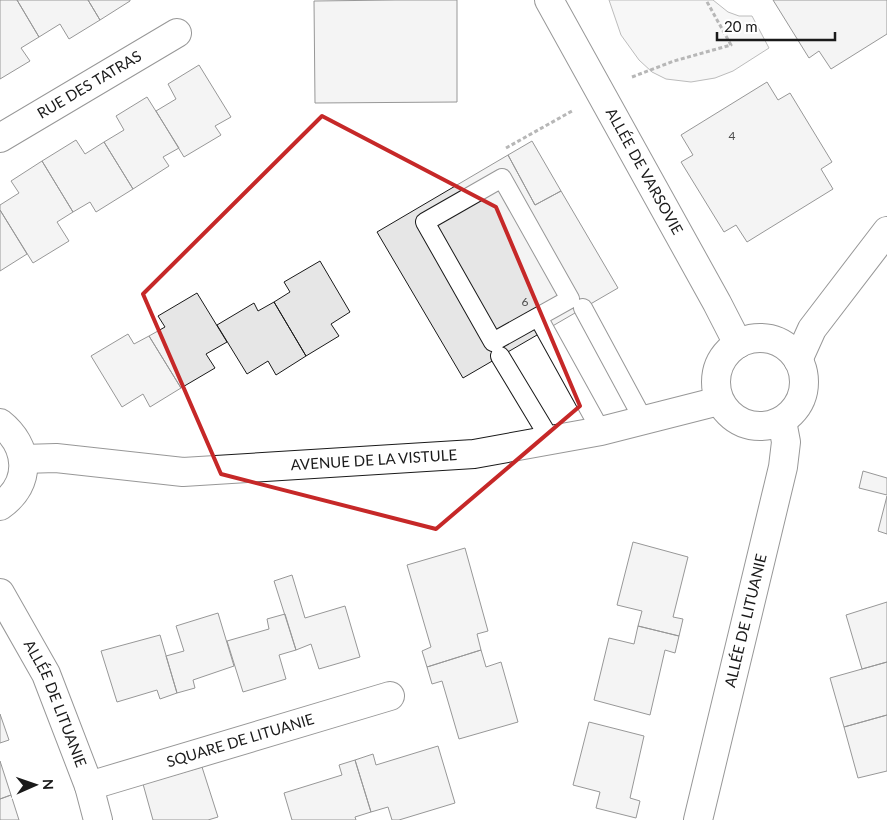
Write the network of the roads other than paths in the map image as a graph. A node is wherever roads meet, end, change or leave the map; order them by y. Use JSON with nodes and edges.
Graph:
{"nodes":[{"id":1,"x":549,"y":0,"type":"edge"},
{"id":2,"x":177,"y":33,"type":"dead end"},
{"id":3,"x":0,"y":138,"type":"edge"},
{"id":4,"x":887,"y":231,"type":"edge"},
{"id":5,"x":583,"y":308,"type":"dead end"},
{"id":6,"x":538,"y":317,"type":"junction"},
{"id":7,"x":738,"y":344,"type":"junction"},
{"id":8,"x":500,"y":356,"type":"dead end"},
{"id":9,"x":798,"y":360,"type":"junction"},
{"id":10,"x":720,"y":401,"type":"junction"},
{"id":11,"x":644,"y":421,"type":"junction"},
{"id":12,"x":782,"y":421,"type":"junction"},
{"id":13,"x":0,"y":423,"type":"edge"},
{"id":14,"x":601,"y":431,"type":"junction"},
{"id":15,"x":550,"y":439,"type":"junction"},
{"id":16,"x":23,"y":459,"type":"junction"},
{"id":17,"x":0,"y":506,"type":"edge"},
{"id":18,"x":0,"y":593,"type":"edge"},
{"id":19,"x":390,"y":696,"type":"dead end"},
{"id":20,"x":89,"y":786,"type":"junction"},
{"id":21,"x":98,"y":820,"type":"edge"},
{"id":22,"x":698,"y":820,"type":"edge"}],
"edges":[{"from":1,"to":7,"type":"street","name":"ALLÉE DE VARSOVIE"},
{"from":2,"to":3,"type":"street","name":"RUE DES TATRAS"},
{"from":4,"to":9,"type":"street"},
{"from":5,"to":11,"type":"lane"},
{"from":6,"to":6,"type":"lane"},
{"from":6,"to":14,"type":"lane"},
{"from":7,"to":9,"type":"street"},
{"from":7,"to":10,"type":"street"},
{"from":8,"to":15,"type":"lane"},
{"from":9,"to":12,"type":"street"},
{"from":10,"to":11,"type":"street","name":"AVENUE DE LA VISTULE"},
{"from":10,"to":12,"type":"street"},
{"from":11,"to":14,"type":"street","name":"AVENUE DE LA VISTULE"},
{"from":12,"to":22,"type":"street","name":"ALLÉE DE LITUANIE"},
{"from":13,"to":16,"type":"street"},
{"from":14,"to":15,"type":"street","name":"AVENUE DE LA VISTULE"},
{"from":15,"to":16,"type":"street","name":"AVENUE DE LA VISTULE"},
{"from":16,"to":17,"type":"street"},
{"from":18,"to":20,"type":"street","name":"ALLÉE DE LITUANIE"},
{"from":19,"to":20,"type":"street","name":"SQUARE DE LITUANIE"},
{"from":20,"to":21,"type":"street","name":"ALLÉE DE LITUANIE"}]}
